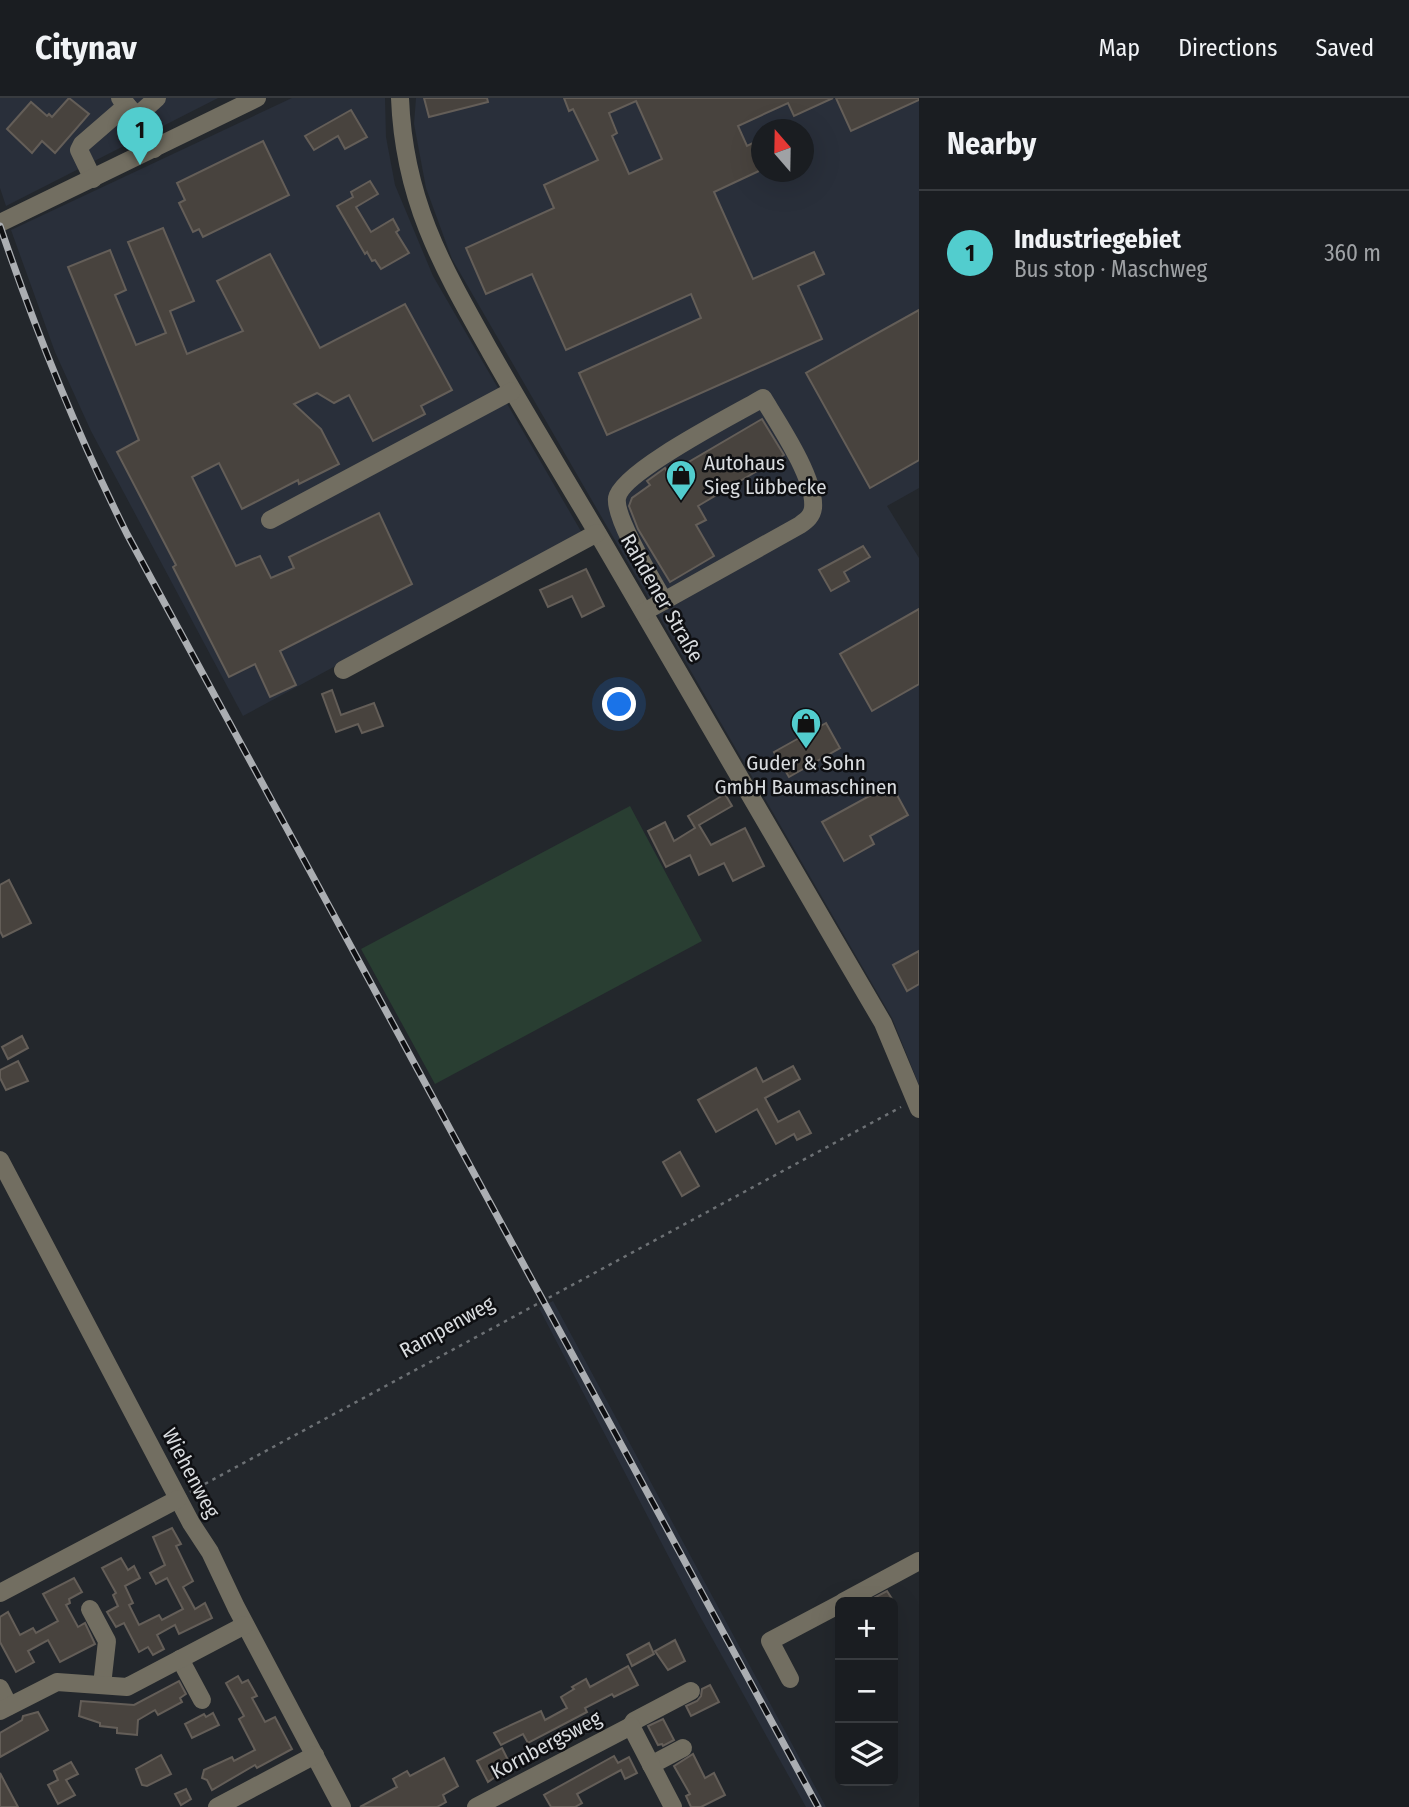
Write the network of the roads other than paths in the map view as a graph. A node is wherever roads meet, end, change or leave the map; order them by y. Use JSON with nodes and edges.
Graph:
{"nodes":[{"id":1,"x":157,"y":98,"type":"edge"},
{"id":2,"x":257,"y":98,"type":"edge"},
{"id":3,"x":400,"y":98,"type":"edge"},
{"id":4,"x":128,"y":107,"type":"edge"},
{"id":5,"x":154,"y":149,"type":"junction"},
{"id":6,"x":93,"y":178,"type":"junction"},
{"id":7,"x":0,"y":223,"type":"edge"},
{"id":8,"x":512,"y":391,"type":"junction"},
{"id":9,"x":270,"y":520,"type":"dead end"},
{"id":10,"x":597,"y":533,"type":"junction"},
{"id":11,"x":664,"y":601,"type":"junction"},
{"id":12,"x":644,"y":612,"type":"junction"},
{"id":13,"x":343,"y":670,"type":"dead end"},
{"id":14,"x":918,"y":1104,"type":"edge"},
{"id":15,"x":0,"y":1160,"type":"edge"},
{"id":16,"x":178,"y":1499,"type":"junction"},
{"id":17,"x":919,"y":1561,"type":"edge"},
{"id":18,"x":0,"y":1593,"type":"edge"},
{"id":19,"x":853,"y":1597,"type":"edge"},
{"id":20,"x":835,"y":1607,"type":"edge"},
{"id":21,"x":90,"y":1609,"type":"dead end"},
{"id":22,"x":245,"y":1625,"type":"junction"},
{"id":23,"x":180,"y":1659,"type":"junction"},
{"id":24,"x":790,"y":1679,"type":"dead end"},
{"id":25,"x":102,"y":1685,"type":"junction"},
{"id":26,"x":0,"y":1688,"type":"edge"},
{"id":27,"x":691,"y":1691,"type":"dead end"},
{"id":28,"x":202,"y":1700,"type":"dead end"},
{"id":29,"x":5,"y":1708,"type":"edge"},
{"id":30,"x":631,"y":1726,"type":"junction"},
{"id":31,"x":683,"y":1748,"type":"dead end"},
{"id":32,"x":315,"y":1755,"type":"junction"},
{"id":33,"x":651,"y":1765,"type":"junction"},
{"id":34,"x":217,"y":1807,"type":"edge"},
{"id":35,"x":342,"y":1807,"type":"edge"},
{"id":36,"x":476,"y":1807,"type":"edge"},
{"id":37,"x":673,"y":1807,"type":"edge"}],
"edges":[{"from":1,"to":4,"type":"street"},
{"from":2,"to":5,"type":"street"},
{"from":3,"to":8,"type":"street","name":"Rahdener Straße"},
{"from":4,"to":5,"type":"street"},
{"from":4,"to":6,"type":"street"},
{"from":5,"to":6,"type":"street"},
{"from":6,"to":7,"type":"street"},
{"from":8,"to":9,"type":"street"},
{"from":8,"to":10,"type":"street","name":"Rahdener Straße"},
{"from":10,"to":12,"type":"street","name":"Rahdener Straße"},
{"from":10,"to":13,"type":"street"},
{"from":11,"to":11,"type":"street"},
{"from":11,"to":12,"type":"street"},
{"from":12,"to":14,"type":"street","name":"Rahdener Straße"},
{"from":15,"to":16,"type":"street","name":"Wiehenweg"},
{"from":16,"to":18,"type":"street"},
{"from":16,"to":22,"type":"street","name":"Wiehenweg"},
{"from":17,"to":19,"type":"street"},
{"from":20,"to":24,"type":"street"},
{"from":21,"to":25,"type":"street"},
{"from":22,"to":23,"type":"street"},
{"from":22,"to":32,"type":"street"},
{"from":23,"to":25,"type":"street"},
{"from":23,"to":28,"type":"street"},
{"from":25,"to":29,"type":"street"},
{"from":26,"to":29,"type":"street"},
{"from":27,"to":30,"type":"street"},
{"from":30,"to":33,"type":"street","name":"Kornbergsweg"},
{"from":30,"to":36,"type":"street","name":"Kornbergsweg"},
{"from":31,"to":33,"type":"street"},
{"from":32,"to":34,"type":"street"},
{"from":32,"to":35,"type":"street"},
{"from":33,"to":37,"type":"street","name":"Kornbergsweg"}]}
